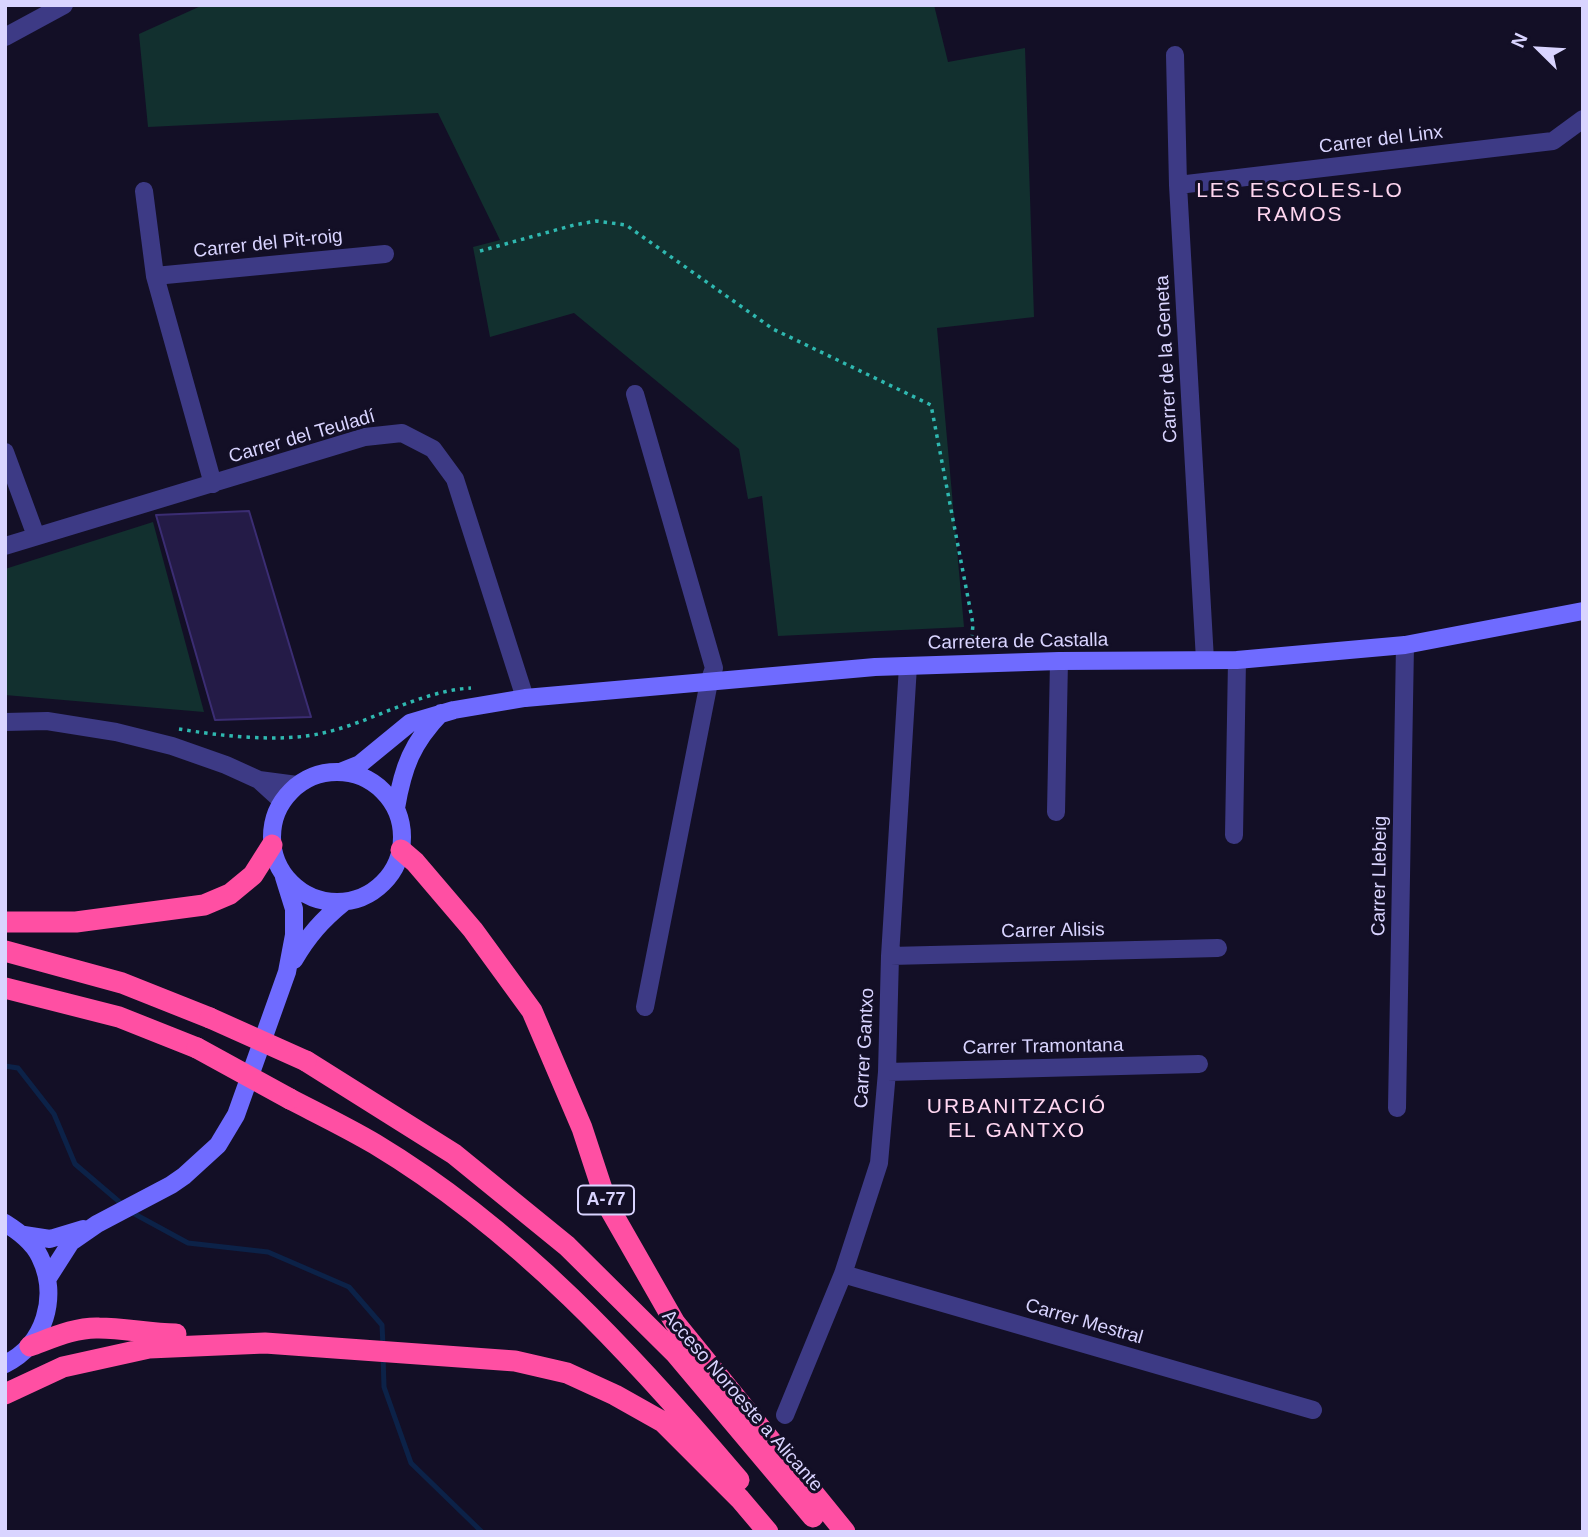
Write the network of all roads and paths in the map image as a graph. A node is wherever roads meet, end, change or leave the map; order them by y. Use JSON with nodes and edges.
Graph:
{"nodes":[{"id":1,"x":64,"y":5,"type":"edge"},
{"id":2,"x":5,"y":37,"type":"edge"},
{"id":3,"x":1175,"y":55,"type":"dead end"},
{"id":4,"x":1583,"y":120,"type":"edge"},
{"id":5,"x":1178,"y":185,"type":"junction"},
{"id":6,"x":144,"y":191,"type":"dead end"},
{"id":7,"x":480,"y":251,"type":"dead end"},
{"id":8,"x":385,"y":254,"type":"dead end"},
{"id":9,"x":155,"y":276,"type":"junction"},
{"id":10,"x":635,"y":394,"type":"dead end"},
{"id":11,"x":5,"y":452,"type":"edge"},
{"id":12,"x":213,"y":484,"type":"junction"},
{"id":13,"x":36,"y":536,"type":"junction"},
{"id":14,"x":5,"y":546,"type":"edge"},
{"id":15,"x":1583,"y":611,"type":"edge"},
{"id":16,"x":1405,"y":645,"type":"junction"},
{"id":17,"x":1205,"y":660,"type":"junction"},
{"id":18,"x":1237,"y":660,"type":"junction"},
{"id":19,"x":1059,"y":661,"type":"junction"},
{"id":20,"x":969,"y":664,"type":"junction"},
{"id":21,"x":908,"y":666,"type":"junction"},
{"id":22,"x":709,"y":682,"type":"junction"},
{"id":23,"x":526,"y":698,"type":"junction"},
{"id":24,"x":447,"y":711,"type":"junction"},
{"id":25,"x":5,"y":722,"type":"edge"},
{"id":26,"x":340,"y":772,"type":"junction"},
{"id":27,"x":259,"y":780,"type":"junction"},
{"id":28,"x":297,"y":785,"type":"junction"},
{"id":29,"x":282,"y":801,"type":"junction"},
{"id":30,"x":396,"y":808,"type":"junction"},
{"id":31,"x":1056,"y":812,"type":"dead end"},
{"id":32,"x":1234,"y":835,"type":"dead end"},
{"id":33,"x":272,"y":845,"type":"junction"},
{"id":34,"x":401,"y":850,"type":"junction"},
{"id":35,"x":284,"y":877,"type":"junction"},
{"id":36,"x":343,"y":903,"type":"junction"},
{"id":37,"x":5,"y":922,"type":"edge"},
{"id":38,"x":1217,"y":948,"type":"dead end"},
{"id":39,"x":5,"y":951,"type":"edge"},
{"id":40,"x":890,"y":956,"type":"junction"},
{"id":41,"x":287,"y":972,"type":"junction"},
{"id":42,"x":5,"y":988,"type":"edge"},
{"id":43,"x":645,"y":1007,"type":"dead end"},
{"id":44,"x":1199,"y":1064,"type":"dead end"},
{"id":45,"x":887,"y":1072,"type":"junction"},
{"id":46,"x":1397,"y":1108,"type":"dead end"},
{"id":47,"x":5,"y":1223,"type":"edge"},
{"id":48,"x":97,"y":1224,"type":"junction"},
{"id":49,"x":24,"y":1235,"type":"junction"},
{"id":50,"x":843,"y":1274,"type":"junction"},
{"id":51,"x":48,"y":1278,"type":"junction"},
{"id":52,"x":265,"y":1343,"type":"junction"},
{"id":53,"x":30,"y":1346,"type":"junction"},
{"id":54,"x":5,"y":1364,"type":"edge"},
{"id":55,"x":5,"y":1394,"type":"edge"},
{"id":56,"x":1313,"y":1410,"type":"dead end"},
{"id":57,"x":785,"y":1416,"type":"dead end"},
{"id":58,"x":768,"y":1532,"type":"edge"},
{"id":59,"x":783,"y":1532,"type":"edge"},
{"id":60,"x":826,"y":1532,"type":"edge"},
{"id":61,"x":845,"y":1532,"type":"edge"}],
"edges":[{"from":1,"to":2,"type":"street"},
{"from":3,"to":5,"type":"street","name":"Carrer de la Geneta"},
{"from":4,"to":5,"type":"street","name":"Carrer del Linx"},
{"from":5,"to":17,"type":"street","name":"Carrer de la Geneta"},
{"from":6,"to":9,"type":"street"},
{"from":7,"to":20,"type":"path"},
{"from":8,"to":9,"type":"street","name":"Carrer del Pit-roig"},
{"from":9,"to":12,"type":"street"},
{"from":10,"to":22,"type":"street"},
{"from":11,"to":13,"type":"street"},
{"from":12,"to":13,"type":"street","name":"Carrer del Teuladí"},
{"from":12,"to":23,"type":"street","name":"Carrer del Teuladí"},
{"from":13,"to":14,"type":"street","name":"Carrer del Teuladí"},
{"from":15,"to":16,"type":"main road","name":"Carretera de Castalla"},
{"from":16,"to":18,"type":"main road","name":"Carretera de Castalla"},
{"from":16,"to":46,"type":"street","name":"Carrer Llebeig"},
{"from":17,"to":18,"type":"main road","name":"Carretera de Castalla"},
{"from":17,"to":19,"type":"main road","name":"Carretera de Castalla"},
{"from":18,"to":32,"type":"street"},
{"from":19,"to":20,"type":"main road","name":"Carretera de Castalla"},
{"from":19,"to":31,"type":"street"},
{"from":20,"to":21,"type":"main road","name":"Carretera de Castalla"},
{"from":21,"to":22,"type":"main road","name":"Carretera de Castalla"},
{"from":21,"to":40,"type":"street","name":"Carrer Gantxo"},
{"from":22,"to":23,"type":"main road","name":"Carretera de Castalla"},
{"from":22,"to":43,"type":"street"},
{"from":23,"to":24,"type":"main road","name":"Carretera de Castalla"},
{"from":24,"to":26,"type":"main road","name":"Carretera de Castalla"},
{"from":24,"to":30,"type":"main road"},
{"from":25,"to":27,"type":"street"},
{"from":26,"to":28,"type":"main road"},
{"from":26,"to":30,"type":"main road"},
{"from":27,"to":28,"type":"street"},
{"from":27,"to":29,"type":"street"},
{"from":28,"to":29,"type":"main road"},
{"from":29,"to":33,"type":"main road"},
{"from":30,"to":34,"type":"main road"},
{"from":33,"to":35,"type":"main road"},
{"from":33,"to":37,"type":"highway"},
{"from":34,"to":36,"type":"main road"},
{"from":34,"to":61,"type":"highway","number":"A-77"},
{"from":35,"to":36,"type":"main road"},
{"from":35,"to":41,"type":"main road"},
{"from":36,"to":41,"type":"main road"},
{"from":38,"to":40,"type":"street","name":"Carrer Alisis"},
{"from":39,"to":60,"type":"highway","name":"Acceso Noroeste a Alicante","bridge":true},
{"from":40,"to":45,"type":"street","name":"Carrer Gantxo"},
{"from":41,"to":48,"type":"main road"},
{"from":42,"to":59,"type":"highway","bridge":true},
{"from":44,"to":45,"type":"street","name":"Carrer Tramontana"},
{"from":45,"to":50,"type":"street","name":"Carrer Gantxo"},
{"from":47,"to":49,"type":"main road"},
{"from":48,"to":49,"type":"main road"},
{"from":48,"to":51,"type":"main road"},
{"from":49,"to":51,"type":"main road"},
{"from":50,"to":56,"type":"street","name":"Carrer Mestral"},
{"from":50,"to":57,"type":"street","name":"Carrer Gantxo"},
{"from":51,"to":53,"type":"main road"},
{"from":52,"to":53,"type":"highway"},
{"from":52,"to":55,"type":"highway"},
{"from":52,"to":58,"type":"highway"},
{"from":53,"to":54,"type":"main road"}]}
